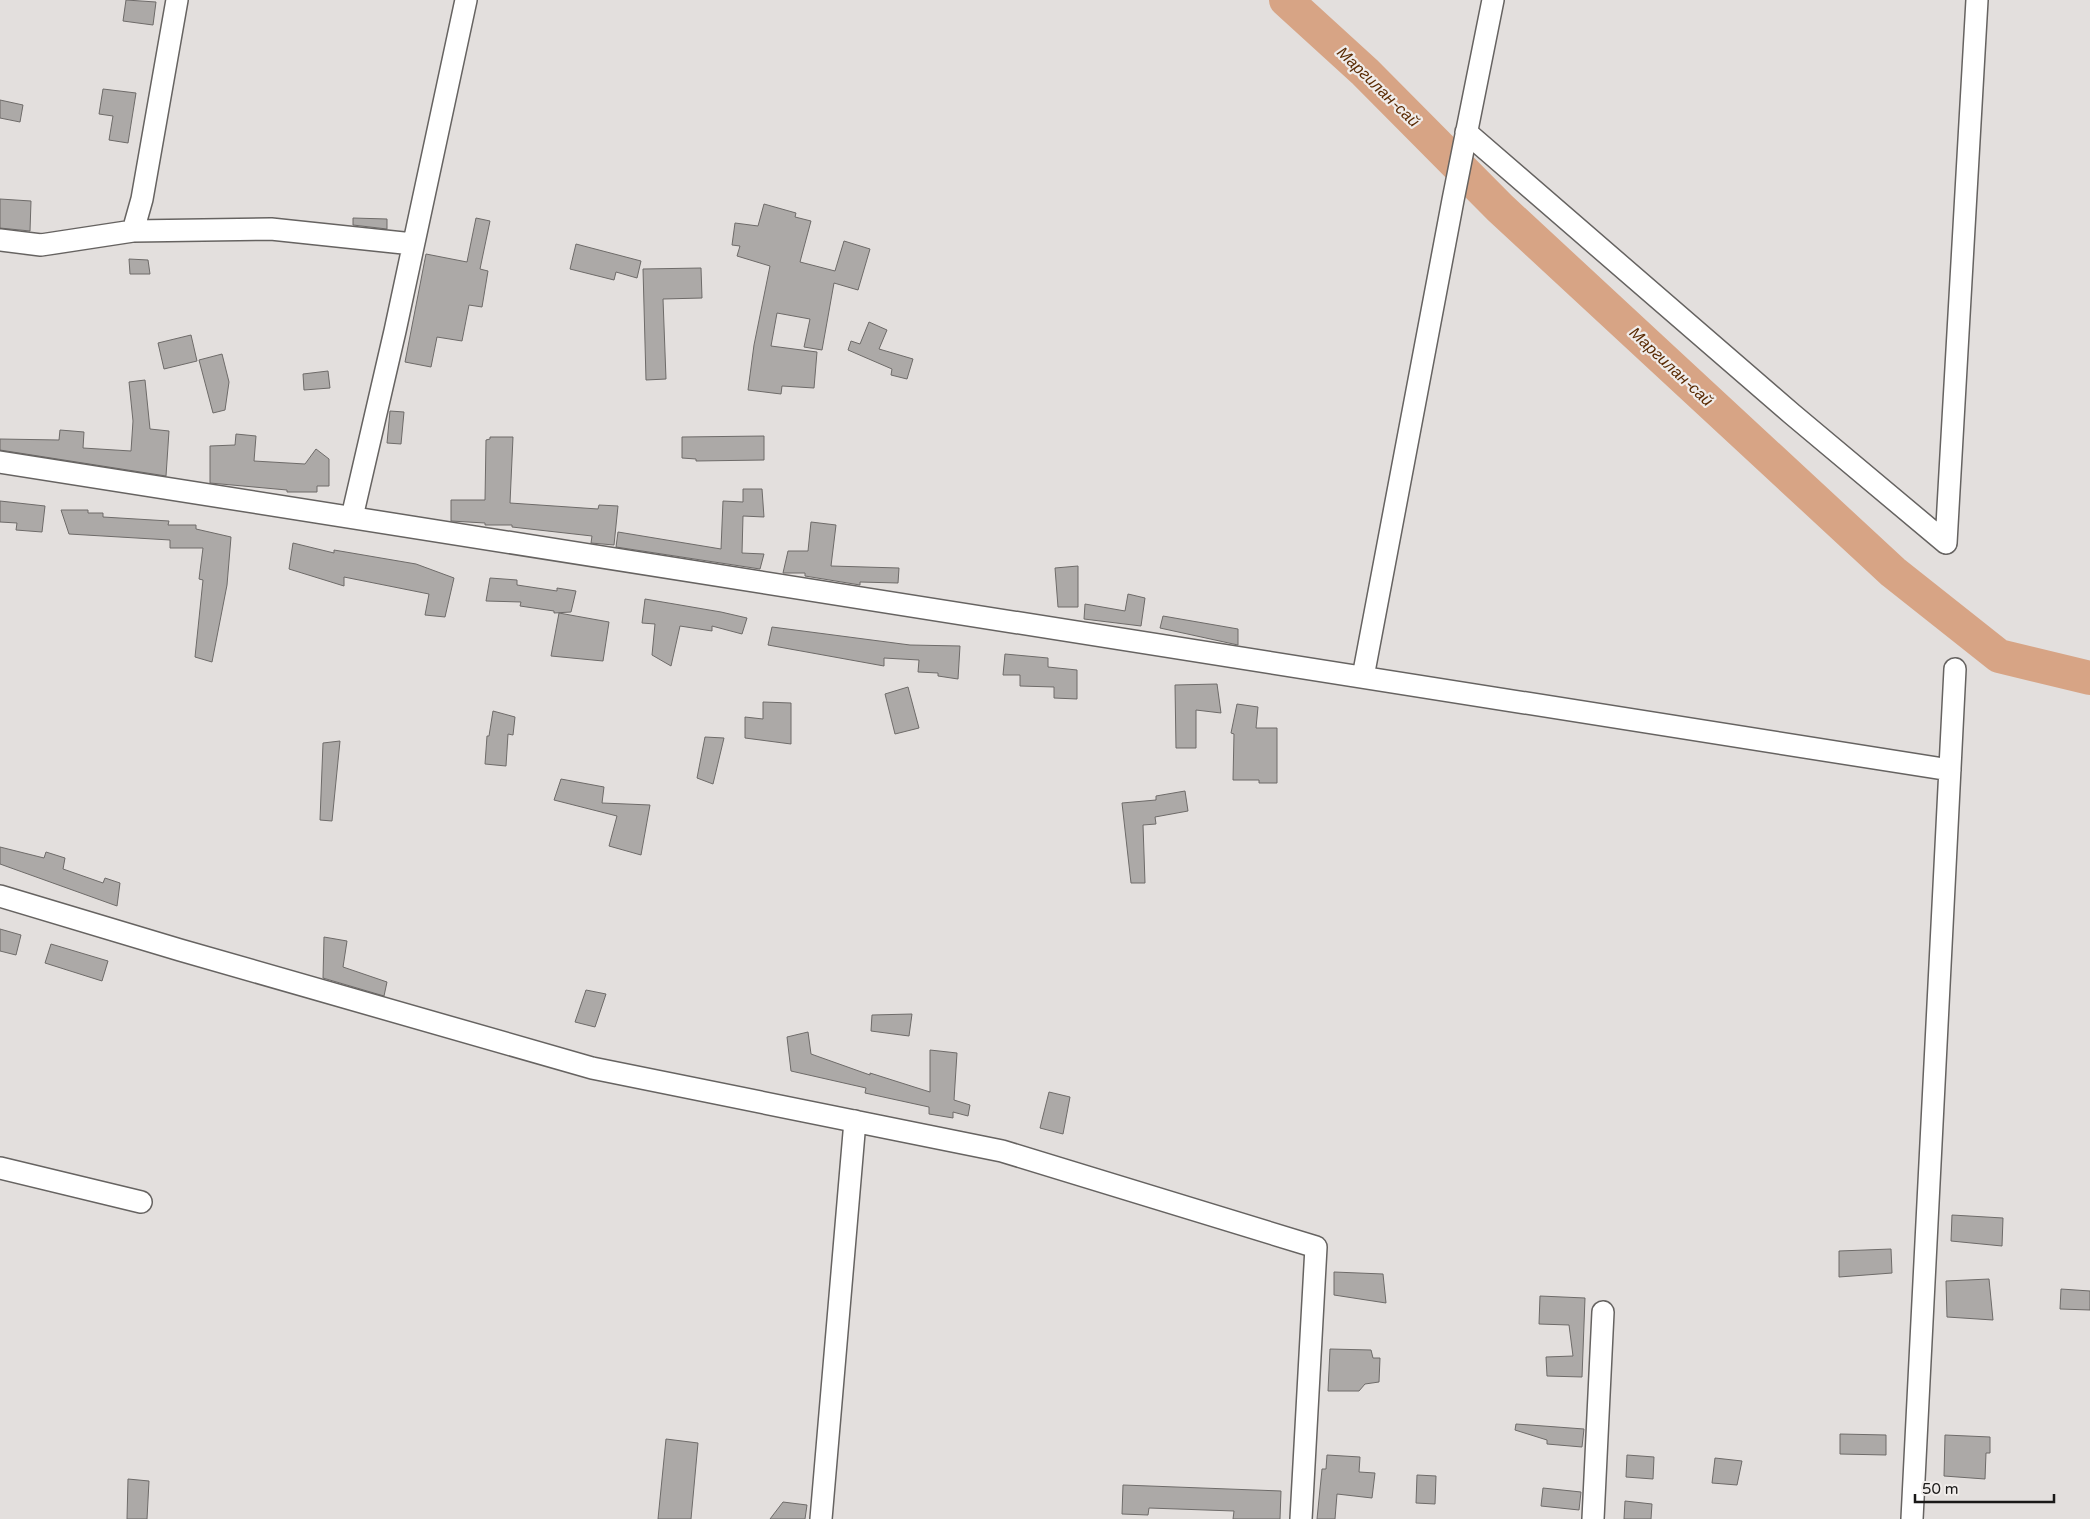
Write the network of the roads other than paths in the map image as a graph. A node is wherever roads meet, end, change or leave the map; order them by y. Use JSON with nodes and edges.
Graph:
{"nodes":[{"id":1,"x":178,"y":0,"type":"edge"},
{"id":2,"x":466,"y":0,"type":"edge"},
{"id":3,"x":1494,"y":0,"type":"edge"},
{"id":4,"x":1977,"y":0,"type":"edge"},
{"id":5,"x":1466,"y":132,"type":"junction"},
{"id":6,"x":133,"y":231,"type":"junction"},
{"id":7,"x":0,"y":240,"type":"edge"},
{"id":8,"x":414,"y":244,"type":"junction"},
{"id":9,"x":0,"y":462,"type":"edge"},
{"id":10,"x":352,"y":517,"type":"junction"},
{"id":11,"x":1955,"y":669,"type":"dead end"},
{"id":12,"x":1362,"y":677,"type":"junction"},
{"id":13,"x":1950,"y":770,"type":"junction"},
{"id":14,"x":0,"y":896,"type":"edge"},
{"id":15,"x":855,"y":1121,"type":"junction"},
{"id":16,"x":0,"y":1168,"type":"edge"},
{"id":17,"x":141,"y":1202,"type":"dead end"},
{"id":18,"x":1603,"y":1312,"type":"dead end"},
{"id":19,"x":821,"y":1519,"type":"edge"},
{"id":20,"x":1301,"y":1519,"type":"edge"},
{"id":21,"x":1593,"y":1519,"type":"edge"},
{"id":22,"x":1912,"y":1519,"type":"edge"}],
"edges":[{"from":1,"to":6,"type":"street"},
{"from":2,"to":8,"type":"street"},
{"from":3,"to":5,"type":"street"},
{"from":4,"to":5,"type":"street"},
{"from":5,"to":12,"type":"street"},
{"from":6,"to":7,"type":"street"},
{"from":6,"to":8,"type":"street"},
{"from":8,"to":10,"type":"street"},
{"from":9,"to":10,"type":"street"},
{"from":10,"to":12,"type":"street"},
{"from":11,"to":13,"type":"street"},
{"from":12,"to":13,"type":"street"},
{"from":13,"to":22,"type":"street"},
{"from":14,"to":15,"type":"street"},
{"from":15,"to":19,"type":"street"},
{"from":15,"to":20,"type":"street"},
{"from":16,"to":17,"type":"street"},
{"from":18,"to":21,"type":"street"}]}
